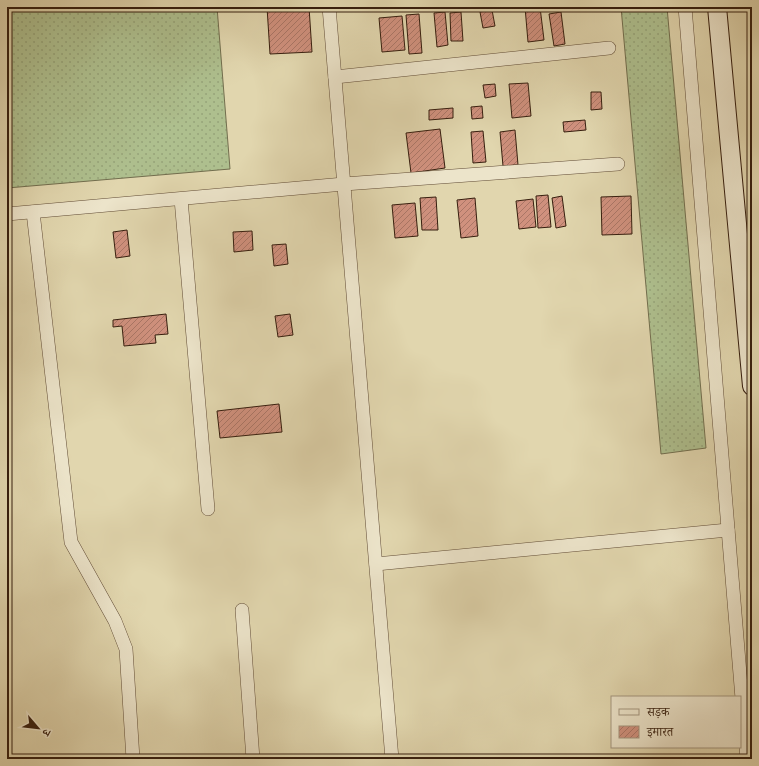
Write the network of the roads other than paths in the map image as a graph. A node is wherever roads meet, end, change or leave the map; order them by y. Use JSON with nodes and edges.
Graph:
{"nodes":[{"id":1,"x":329,"y":7,"type":"edge"},
{"id":2,"x":685,"y":7,"type":"edge"},
{"id":3,"x":718,"y":7,"type":"edge"},
{"id":4,"x":609,"y":48,"type":"dead end"},
{"id":5,"x":335,"y":77,"type":"junction"},
{"id":6,"x":618,"y":164,"type":"dead end"},
{"id":7,"x":344,"y":184,"type":"junction"},
{"id":8,"x":181,"y":199,"type":"junction"},
{"id":9,"x":34,"y":212,"type":"junction"},
{"id":10,"x":7,"y":214,"type":"edge"},
{"id":11,"x":752,"y":386,"type":"edge"},
{"id":12,"x":208,"y":510,"type":"dead end"},
{"id":13,"x":728,"y":530,"type":"junction"},
{"id":14,"x":376,"y":564,"type":"junction"},
{"id":15,"x":242,"y":610,"type":"dead end"},
{"id":16,"x":133,"y":759,"type":"edge"},
{"id":17,"x":253,"y":759,"type":"edge"},
{"id":18,"x":392,"y":759,"type":"edge"},
{"id":19,"x":747,"y":759,"type":"edge"}],
"edges":[{"from":1,"to":5,"type":"street"},
{"from":2,"to":13,"type":"street"},
{"from":3,"to":11,"type":"street"},
{"from":4,"to":5,"type":"street"},
{"from":5,"to":7,"type":"street"},
{"from":6,"to":7,"type":"street"},
{"from":7,"to":8,"type":"street"},
{"from":7,"to":14,"type":"street"},
{"from":8,"to":9,"type":"street"},
{"from":8,"to":12,"type":"street"},
{"from":9,"to":10,"type":"street"},
{"from":9,"to":16,"type":"street"},
{"from":13,"to":14,"type":"street"},
{"from":13,"to":19,"type":"street"},
{"from":14,"to":18,"type":"street"},
{"from":15,"to":17,"type":"street"}]}
